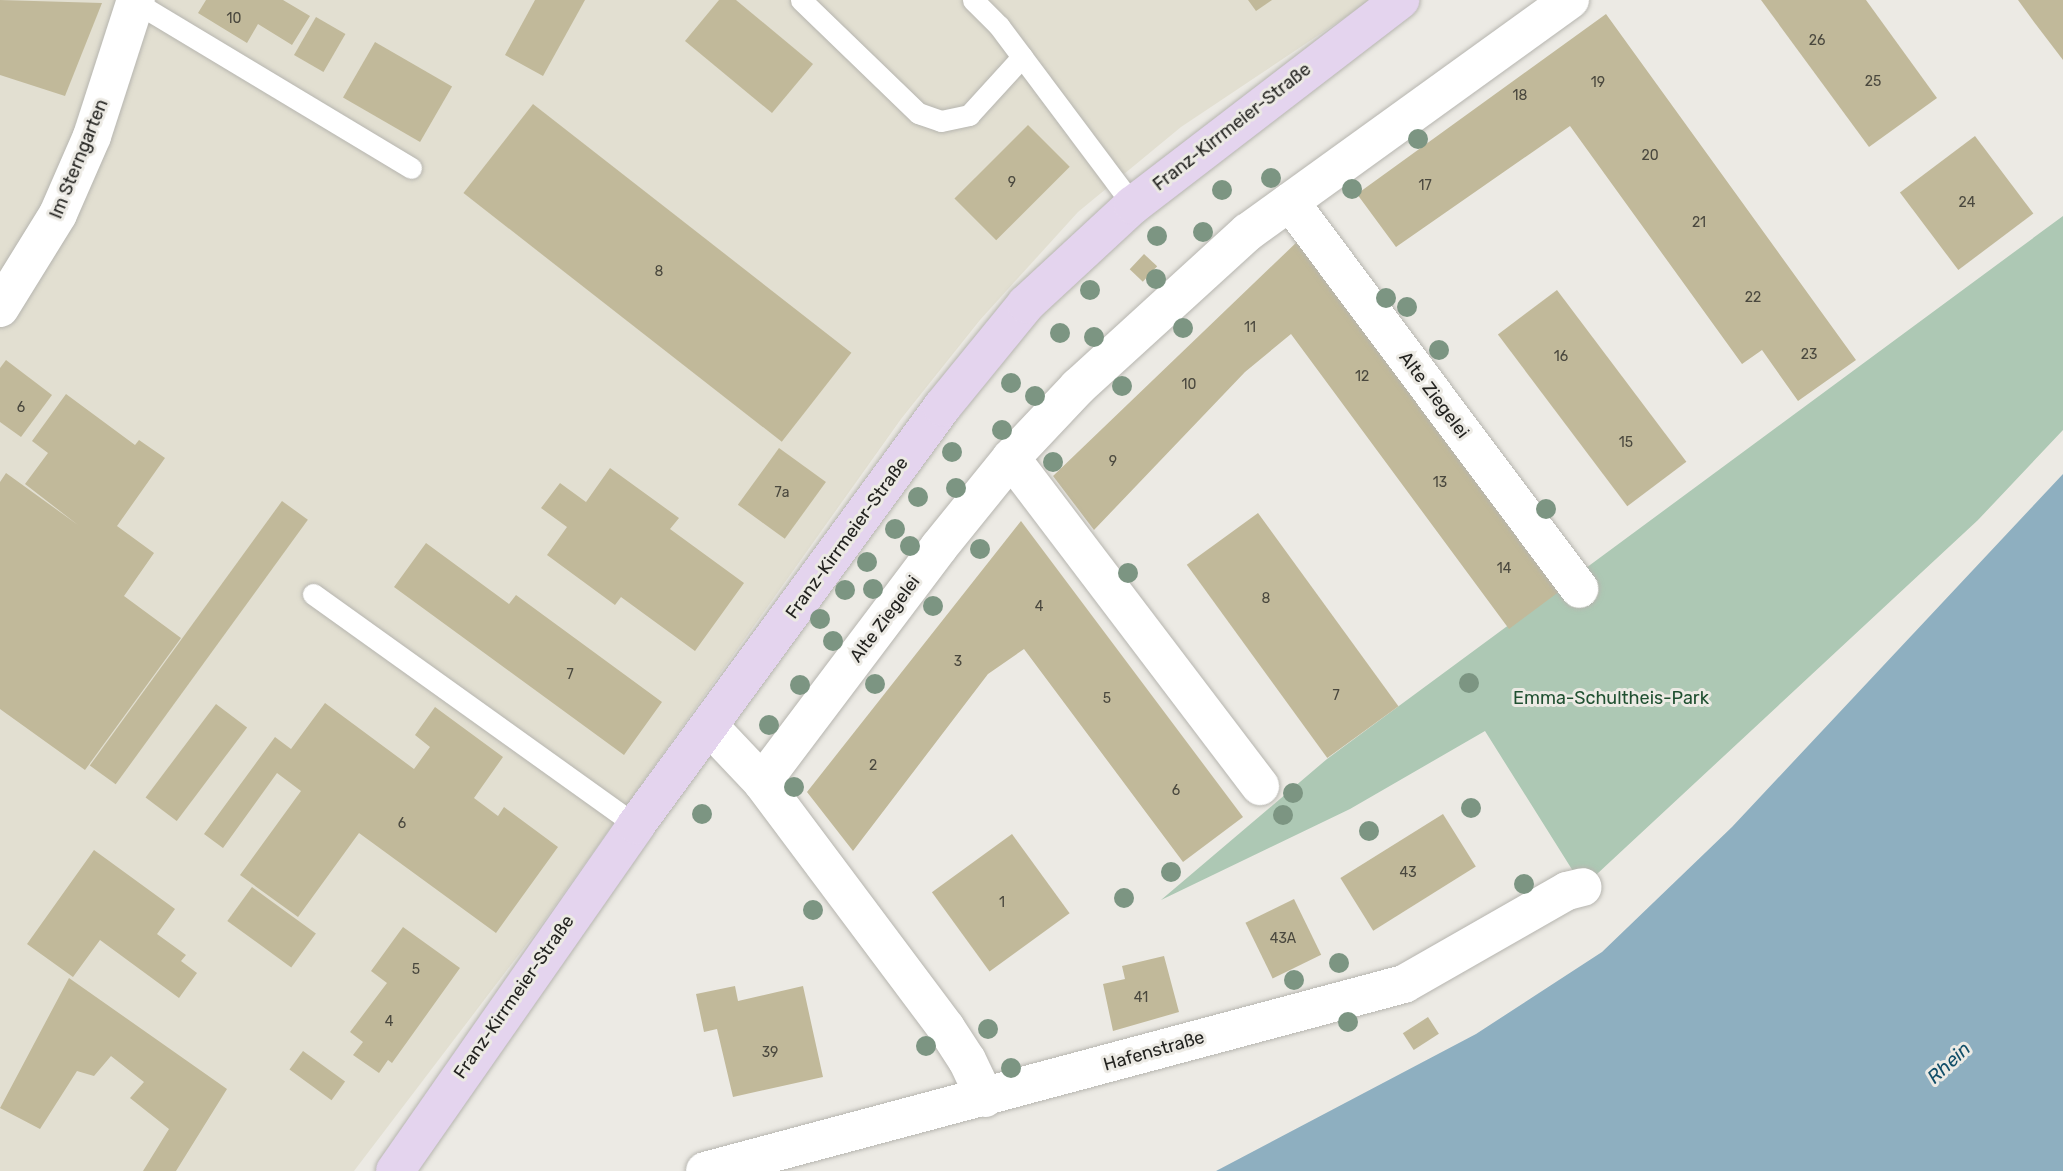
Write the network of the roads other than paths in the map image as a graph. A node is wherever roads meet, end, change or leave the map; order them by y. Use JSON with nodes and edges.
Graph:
{"nodes":[{"id":1,"x":801,"y":0,"type":"edge"},
{"id":2,"x":973,"y":0,"type":"edge"},
{"id":3,"x":1400,"y":0,"type":"edge"},
{"id":4,"x":1570,"y":0,"type":"edge"},
{"id":5,"x":136,"y":1,"type":"edge"},
{"id":6,"x":1022,"y":57,"type":"junction"},
{"id":7,"x":411,"y":168,"type":"dead end"},
{"id":8,"x":1290,"y":202,"type":"junction"},
{"id":9,"x":1133,"y":205,"type":"junction"},
{"id":10,"x":0,"y":308,"type":"edge"},
{"id":11,"x":1011,"y":458,"type":"junction"},
{"id":12,"x":1578,"y":589,"type":"dead end"},
{"id":13,"x":313,"y":594,"type":"dead end"},
{"id":14,"x":710,"y":727,"type":"junction"},
{"id":15,"x":762,"y":782,"type":"junction"},
{"id":16,"x":1259,"y":786,"type":"dead end"},
{"id":17,"x":636,"y":825,"type":"junction"},
{"id":18,"x":1583,"y":887,"type":"dead end"},
{"id":19,"x":985,"y":1098,"type":"junction"},
{"id":20,"x":395,"y":1171,"type":"edge"},
{"id":21,"x":705,"y":1171,"type":"edge"}],
"edges":[{"from":1,"to":6,"type":"lane"},
{"from":2,"to":6,"type":"lane"},
{"from":3,"to":9,"type":"street","name":"Franz-Kirrmeier-Straße"},
{"from":4,"to":8,"type":"street","name":"Alte Ziegelei"},
{"from":5,"to":7,"type":"lane"},
{"from":5,"to":10,"type":"street","name":"Im Sterngarten"},
{"from":6,"to":9,"type":"lane"},
{"from":8,"to":11,"type":"street","name":"Alte Ziegelei"},
{"from":8,"to":12,"type":"street","name":"Alte Ziegelei"},
{"from":9,"to":14,"type":"street","name":"Franz-Kirrmeier-Straße"},
{"from":11,"to":15,"type":"street","name":"Alte Ziegelei"},
{"from":11,"to":16,"type":"street"},
{"from":13,"to":17,"type":"lane"},
{"from":14,"to":15,"type":"street"},
{"from":14,"to":17,"type":"street","name":"Franz-Kirrmeier-Straße"},
{"from":15,"to":19,"type":"street"},
{"from":17,"to":20,"type":"street","name":"Franz-Kirrmeier-Straße"},
{"from":18,"to":19,"type":"street","name":"Hafenstraße"},
{"from":19,"to":21,"type":"street","name":"Hafenstraße"}]}
